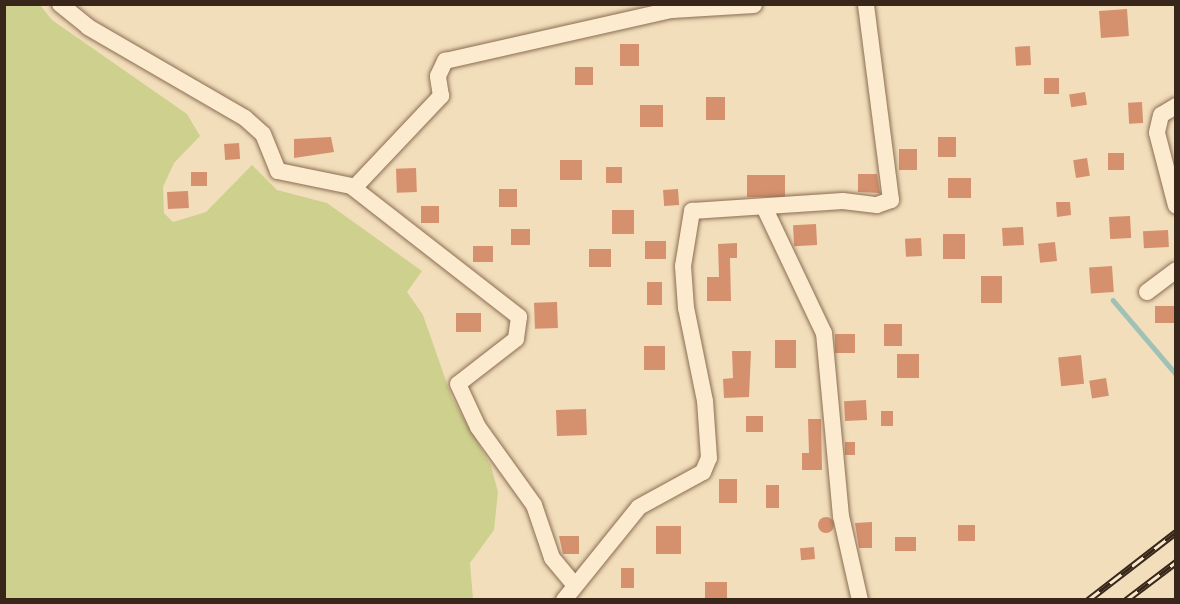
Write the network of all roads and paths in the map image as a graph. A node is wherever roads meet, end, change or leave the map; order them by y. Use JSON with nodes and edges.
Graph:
{"nodes":[{"id":1,"x":60,"y":4,"type":"edge"},
{"id":2,"x":866,"y":4,"type":"edge"},
{"id":3,"x":754,"y":5,"type":"edge"},
{"id":4,"x":1176,"y":106,"type":"edge"},
{"id":5,"x":354,"y":188,"type":"junction"},
{"id":6,"x":1176,"y":206,"type":"edge"},
{"id":7,"x":765,"y":209,"type":"junction"},
{"id":8,"x":1176,"y":270,"type":"edge"},
{"id":9,"x":1146,"y":292,"type":"dead end"},
{"id":10,"x":574,"y":584,"type":"junction"},
{"id":11,"x":564,"y":600,"type":"edge"},
{"id":12,"x":860,"y":600,"type":"edge"}],
"edges":[{"from":1,"to":5,"type":"street"},
{"from":2,"to":7,"type":"street"},
{"from":3,"to":5,"type":"street"},
{"from":4,"to":6,"type":"street"},
{"from":5,"to":10,"type":"street"},
{"from":7,"to":10,"type":"street"},
{"from":7,"to":12,"type":"street"},
{"from":8,"to":9,"type":"street"},
{"from":10,"to":11,"type":"street"}]}
